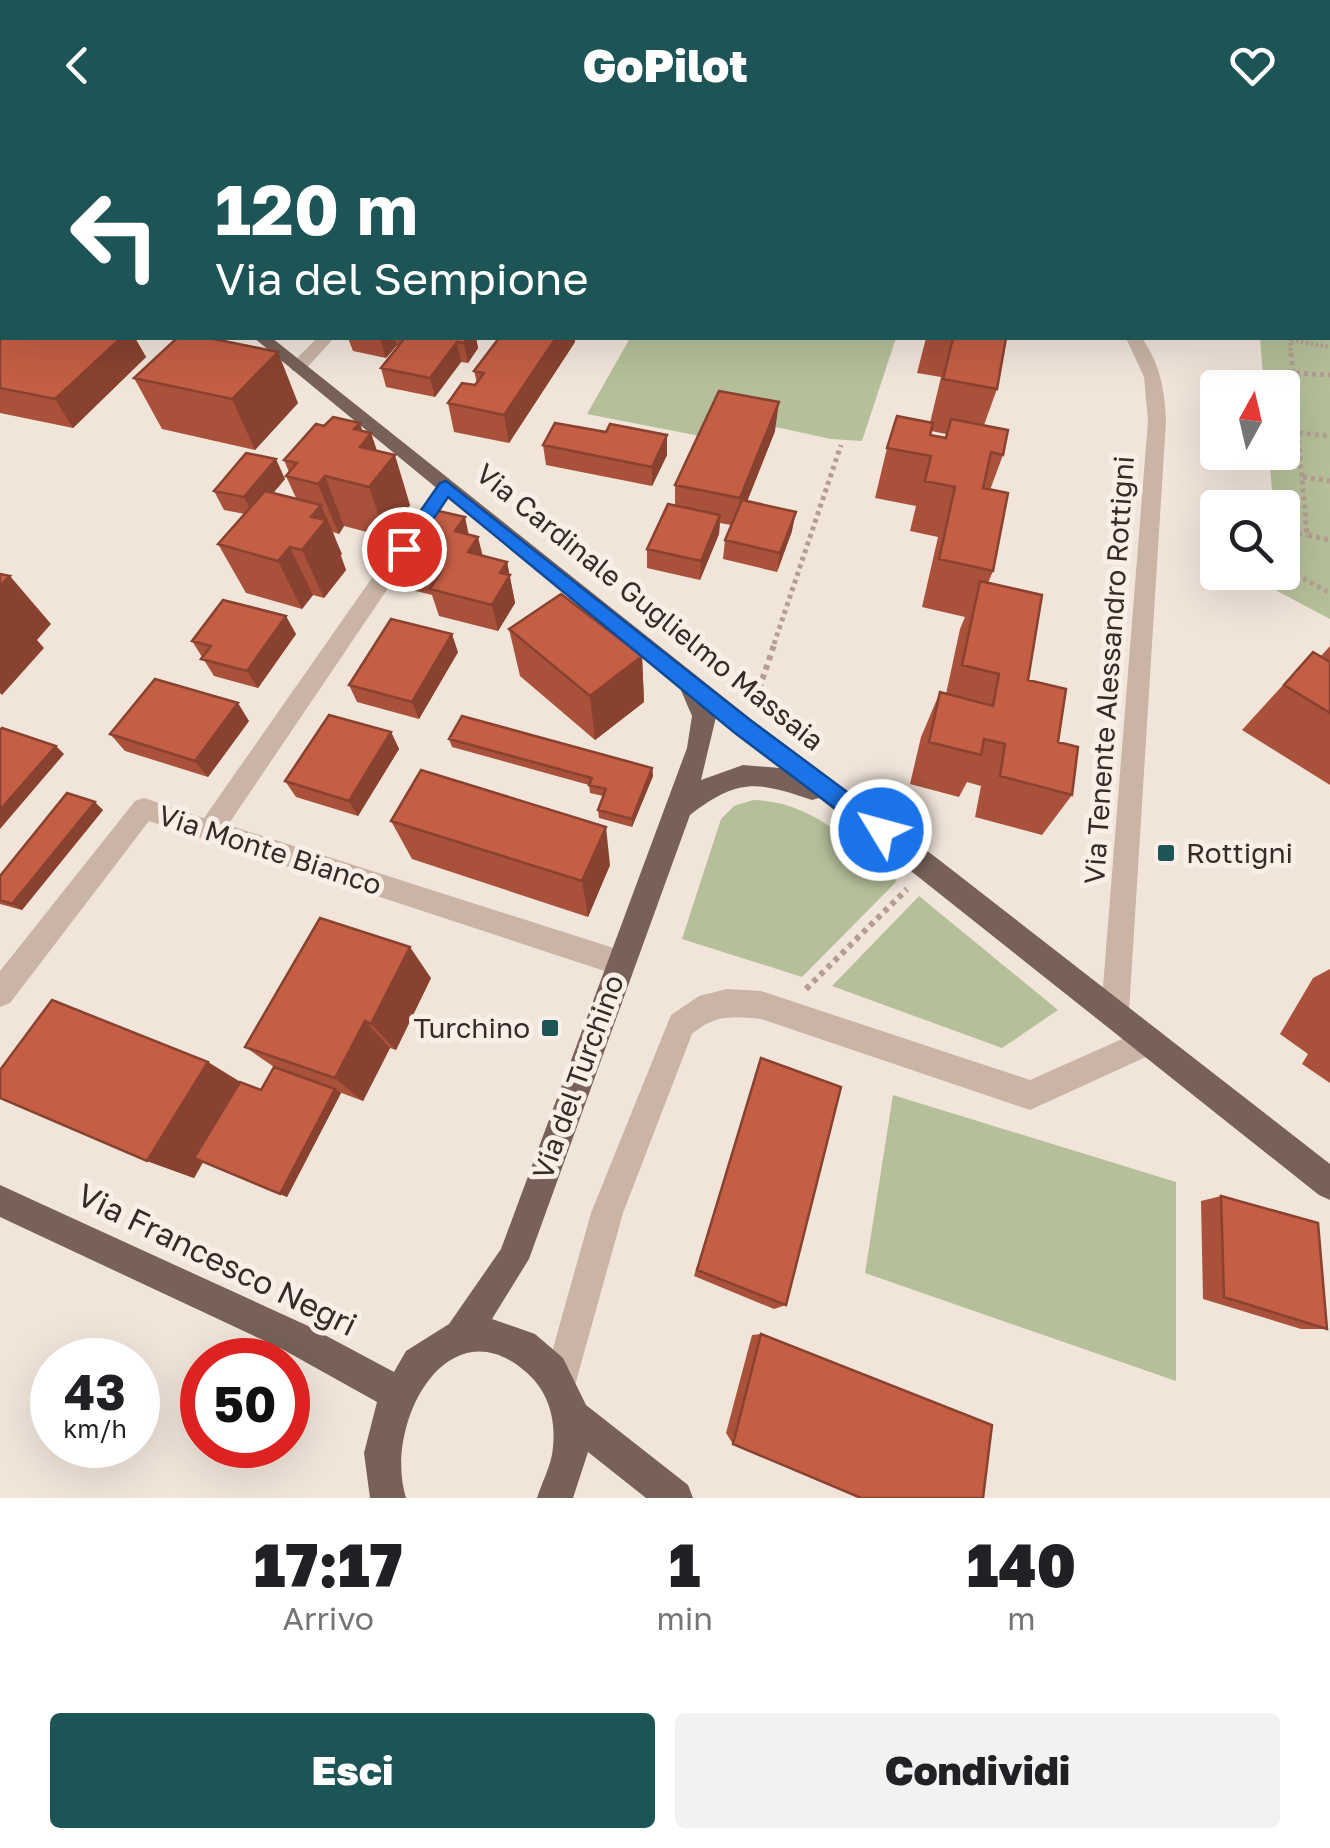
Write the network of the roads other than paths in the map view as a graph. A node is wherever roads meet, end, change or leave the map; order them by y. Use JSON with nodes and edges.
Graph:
{"nodes":[{"id":1,"x":265,"y":340,"type":"edge"},
{"id":2,"x":324,"y":340,"type":"edge"},
{"id":3,"x":1136,"y":340,"type":"edge"},
{"id":4,"x":298,"y":366,"type":"junction"},
{"id":5,"x":446,"y":487,"type":"junction"},
{"id":6,"x":689,"y":683,"type":"junction"},
{"id":7,"x":680,"y":808,"type":"junction"},
{"id":8,"x":857,"y":811,"type":"junction"},
{"id":9,"x":210,"y":830,"type":"junction"},
{"id":10,"x":620,"y":963,"type":"junction"},
{"id":11,"x":0,"y":994,"type":"edge"},
{"id":12,"x":1115,"y":1012,"type":"junction"},
{"id":13,"x":1149,"y":1041,"type":"junction"},
{"id":14,"x":1330,"y":1184,"type":"edge"},
{"id":15,"x":0,"y":1201,"type":"edge"},
{"id":16,"x":460,"y":1338,"type":"junction"},
{"id":17,"x":398,"y":1394,"type":"junction"},
{"id":18,"x":565,"y":1399,"type":"junction"},
{"id":19,"x":388,"y":1498,"type":"edge"},
{"id":20,"x":556,"y":1498,"type":"edge"},
{"id":21,"x":675,"y":1498,"type":"edge"}],
"edges":[{"from":1,"to":4,"type":"main road","name":"Via Cardinale Guglielmo Massaia"},
{"from":2,"to":4,"type":"street"},
{"from":3,"to":12,"type":"street","name":"Via Tenente Alessandro Rottigni"},
{"from":4,"to":5,"type":"main road","name":"Via Cardinale Guglielmo Massaia"},
{"from":5,"to":6,"type":"main road","name":"Via Cardinale Guglielmo Massaia"},
{"from":5,"to":9,"type":"street"},
{"from":6,"to":7,"type":"main road","name":"Via del Turchino"},
{"from":6,"to":8,"type":"main road","name":"Via Cardinale Guglielmo Massaia"},
{"from":7,"to":8,"type":"main road"},
{"from":7,"to":10,"type":"main road","name":"Via del Turchino"},
{"from":8,"to":12,"type":"main road","name":"Via Cardinale Guglielmo Massaia"},
{"from":9,"to":10,"type":"street","name":"Via Monte Bianco"},
{"from":9,"to":11,"type":"street","name":"Via Monte Bianco"},
{"from":10,"to":16,"type":"main road","name":"Via del Turchino"},
{"from":12,"to":13,"type":"main road","name":"Via Cardinale Guglielmo Massaia"},
{"from":13,"to":14,"type":"main road","name":"Via Cardinale Guglielmo Massaia"},
{"from":13,"to":18,"type":"street"},
{"from":15,"to":17,"type":"main road","name":"Via Francesco Negri"},
{"from":16,"to":17,"type":"main road"},
{"from":16,"to":18,"type":"main road"},
{"from":17,"to":19,"type":"main road"},
{"from":18,"to":20,"type":"main road"},
{"from":18,"to":21,"type":"main road"}]}
